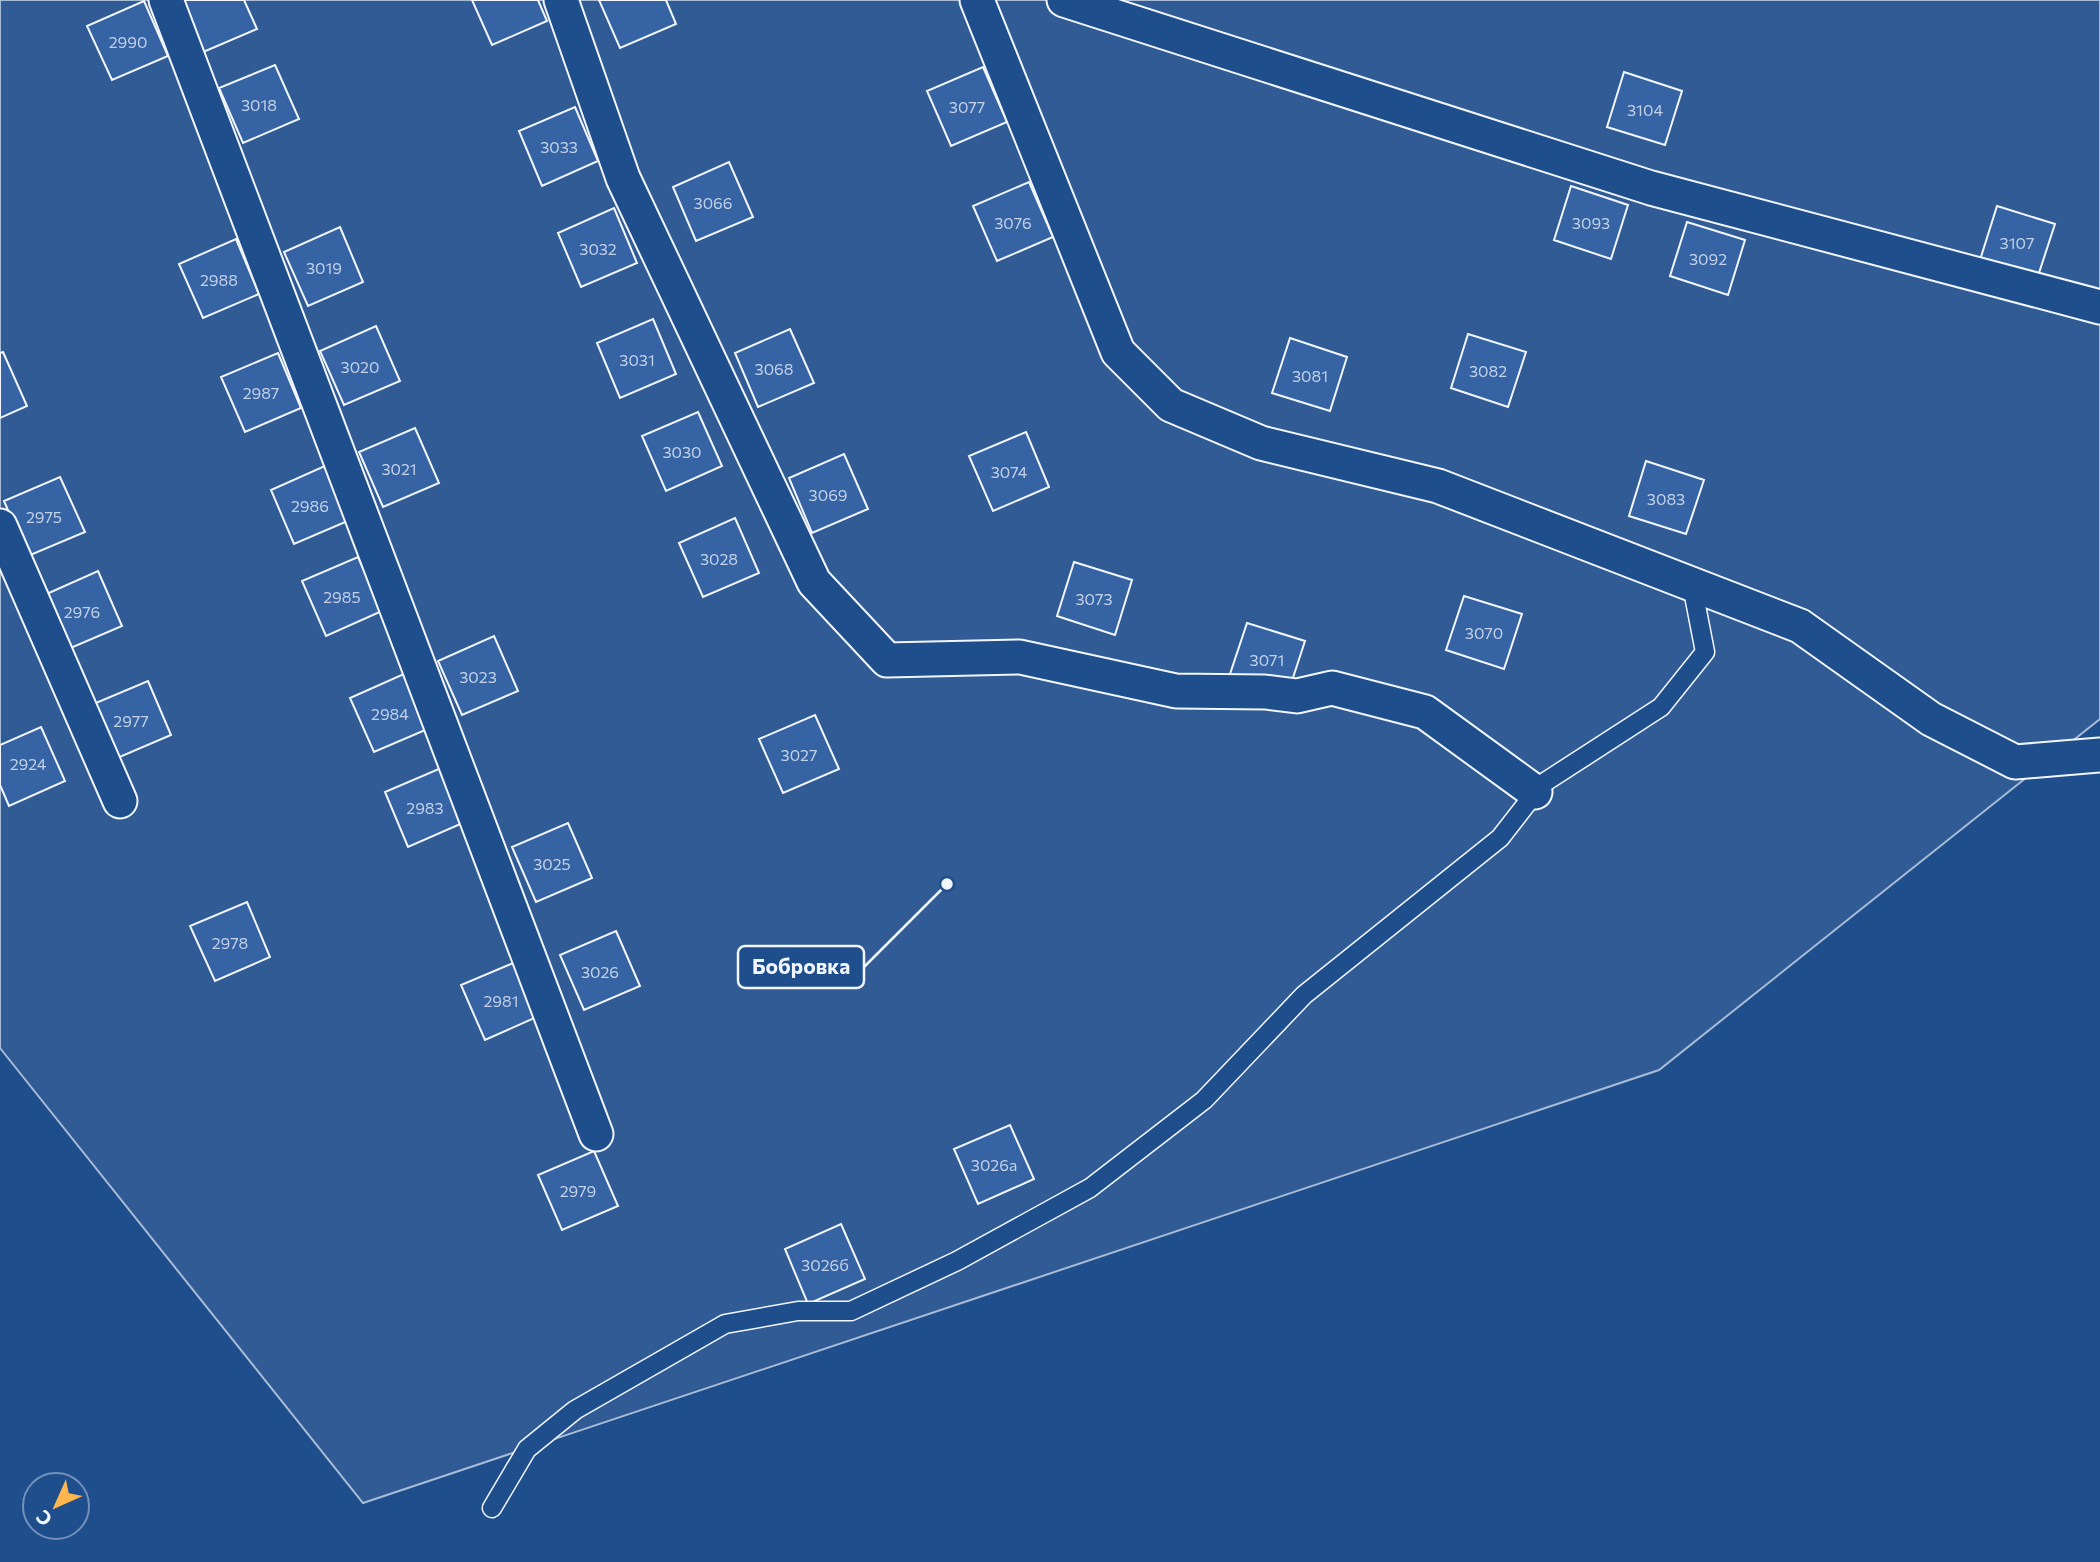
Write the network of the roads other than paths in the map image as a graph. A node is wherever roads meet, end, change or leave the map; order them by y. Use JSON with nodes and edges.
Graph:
{"nodes":[{"id":1,"x":166,"y":0,"type":"edge"},
{"id":2,"x":562,"y":0,"type":"edge"},
{"id":3,"x":977,"y":0,"type":"edge"},
{"id":4,"x":1064,"y":0,"type":"edge"},
{"id":5,"x":2100,"y":307,"type":"edge"},
{"id":6,"x":0,"y":526,"type":"edge"},
{"id":7,"x":1692,"y":585,"type":"junction"},
{"id":8,"x":2100,"y":755,"type":"edge"},
{"id":9,"x":1535,"y":792,"type":"junction"},
{"id":10,"x":120,"y":801,"type":"dead end"},
{"id":11,"x":596,"y":1134,"type":"dead end"},
{"id":12,"x":492,"y":1508,"type":"dead end"}],
"edges":[{"from":1,"to":11,"type":"street"},
{"from":2,"to":9,"type":"street"},
{"from":3,"to":7,"type":"street"},
{"from":4,"to":5,"type":"street"},
{"from":6,"to":10,"type":"street"},
{"from":7,"to":8,"type":"street"},
{"from":7,"to":9,"type":"lane"},
{"from":9,"to":12,"type":"lane"}]}
